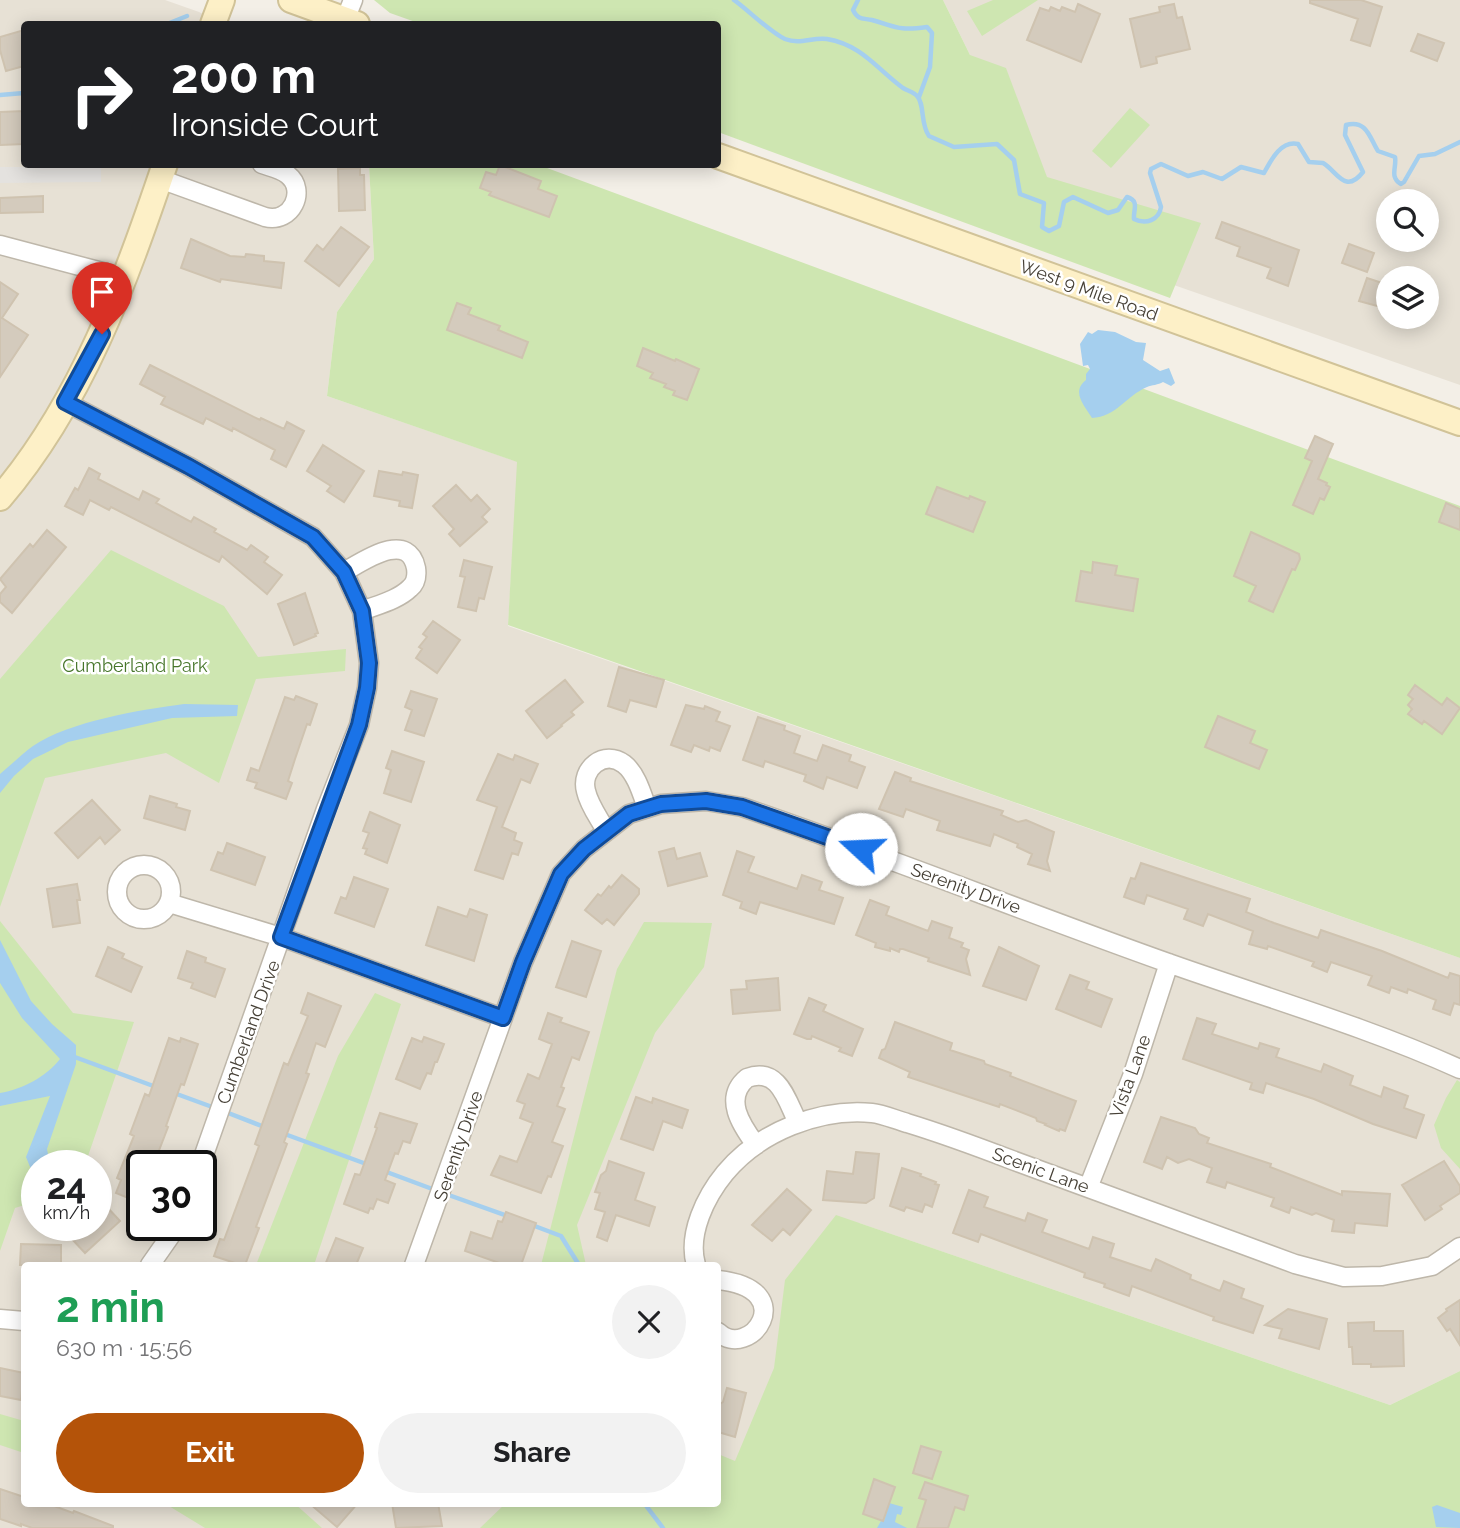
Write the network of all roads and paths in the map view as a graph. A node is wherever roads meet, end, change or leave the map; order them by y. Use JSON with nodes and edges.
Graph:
{"nodes":[{"id":1,"x":222,"y":0,"type":"edge"},
{"id":2,"x":290,"y":0,"type":"edge"},
{"id":3,"x":321,"y":5,"type":"edge"},
{"id":4,"x":352,"y":15,"type":"edge"},
{"id":5,"x":214,"y":21,"type":"edge"},
{"id":6,"x":721,"y":157,"type":"edge"},
{"id":7,"x":272,"y":168,"type":"edge"},
{"id":8,"x":163,"y":172,"type":"edge"},
{"id":9,"x":0,"y":245,"type":"edge"},
{"id":10,"x":125,"y":278,"type":"junction"},
{"id":11,"x":65,"y":402,"type":"junction"},
{"id":12,"x":1460,"y":423,"type":"edge"},
{"id":13,"x":0,"y":498,"type":"edge"},
{"id":14,"x":344,"y":572,"type":"junction"},
{"id":15,"x":362,"y":611,"type":"junction"},
{"id":16,"x":647,"y":808,"type":"junction"},
{"id":17,"x":606,"y":831,"type":"junction"},
{"id":18,"x":169,"y":903,"type":"dead end"},
{"id":19,"x":281,"y":937,"type":"junction"},
{"id":20,"x":1169,"y":964,"type":"junction"},
{"id":21,"x":503,"y":1018,"type":"junction"},
{"id":22,"x":1460,"y":1069,"type":"edge"},
{"id":23,"x":798,"y":1123,"type":"junction"},
{"id":24,"x":756,"y":1145,"type":"junction"},
{"id":25,"x":206,"y":1150,"type":"edge"},
{"id":26,"x":1088,"y":1188,"type":"junction"},
{"id":27,"x":167,"y":1241,"type":"edge"},
{"id":28,"x":1460,"y":1247,"type":"edge"},
{"id":29,"x":152,"y":1262,"type":"edge"},
{"id":30,"x":415,"y":1262,"type":"edge"},
{"id":31,"x":696,"y":1262,"type":"edge"},
{"id":32,"x":721,"y":1280,"type":"edge"},
{"id":33,"x":0,"y":1319,"type":"edge"},
{"id":34,"x":21,"y":1321,"type":"edge"},
{"id":35,"x":721,"y":1334,"type":"edge"}],
"edges":[{"from":1,"to":5,"type":"street"},
{"from":2,"to":3,"type":"street"},
{"from":3,"to":4,"type":"street"},
{"from":6,"to":12,"type":"street","name":"West 9 Mile Road"},
{"from":7,"to":8,"type":"street"},
{"from":8,"to":10,"type":"street"},
{"from":9,"to":10,"type":"street"},
{"from":10,"to":11,"type":"street"},
{"from":11,"to":13,"type":"street"},
{"from":11,"to":14,"type":"street","name":"Cumberland Drive"},
{"from":14,"to":15,"type":"street","name":"Cumberland Drive"},
{"from":14,"to":15,"type":"street"},
{"from":15,"to":19,"type":"street","name":"Cumberland Drive"},
{"from":16,"to":17,"type":"street","name":"Serenity Drive"},
{"from":16,"to":17,"type":"street"},
{"from":16,"to":20,"type":"street","name":"Serenity Drive"},
{"from":17,"to":21,"type":"street","name":"Serenity Drive"},
{"from":18,"to":19,"type":"street"},
{"from":19,"to":21,"type":"street"},
{"from":19,"to":25,"type":"street","name":"Cumberland Drive"},
{"from":20,"to":22,"type":"street","name":"Serenity Drive"},
{"from":20,"to":26,"type":"street","name":"Vista Lane"},
{"from":21,"to":30,"type":"street","name":"Serenity Drive"},
{"from":23,"to":24,"type":"street","name":"Scenic Lane"},
{"from":23,"to":24,"type":"street"},
{"from":23,"to":26,"type":"street","name":"Scenic Lane"},
{"from":24,"to":31,"type":"street","name":"Scenic Lane"},
{"from":26,"to":28,"type":"street","name":"Scenic Lane"},
{"from":27,"to":29,"type":"street"},
{"from":32,"to":35,"type":"street"},
{"from":33,"to":34,"type":"street"}]}
